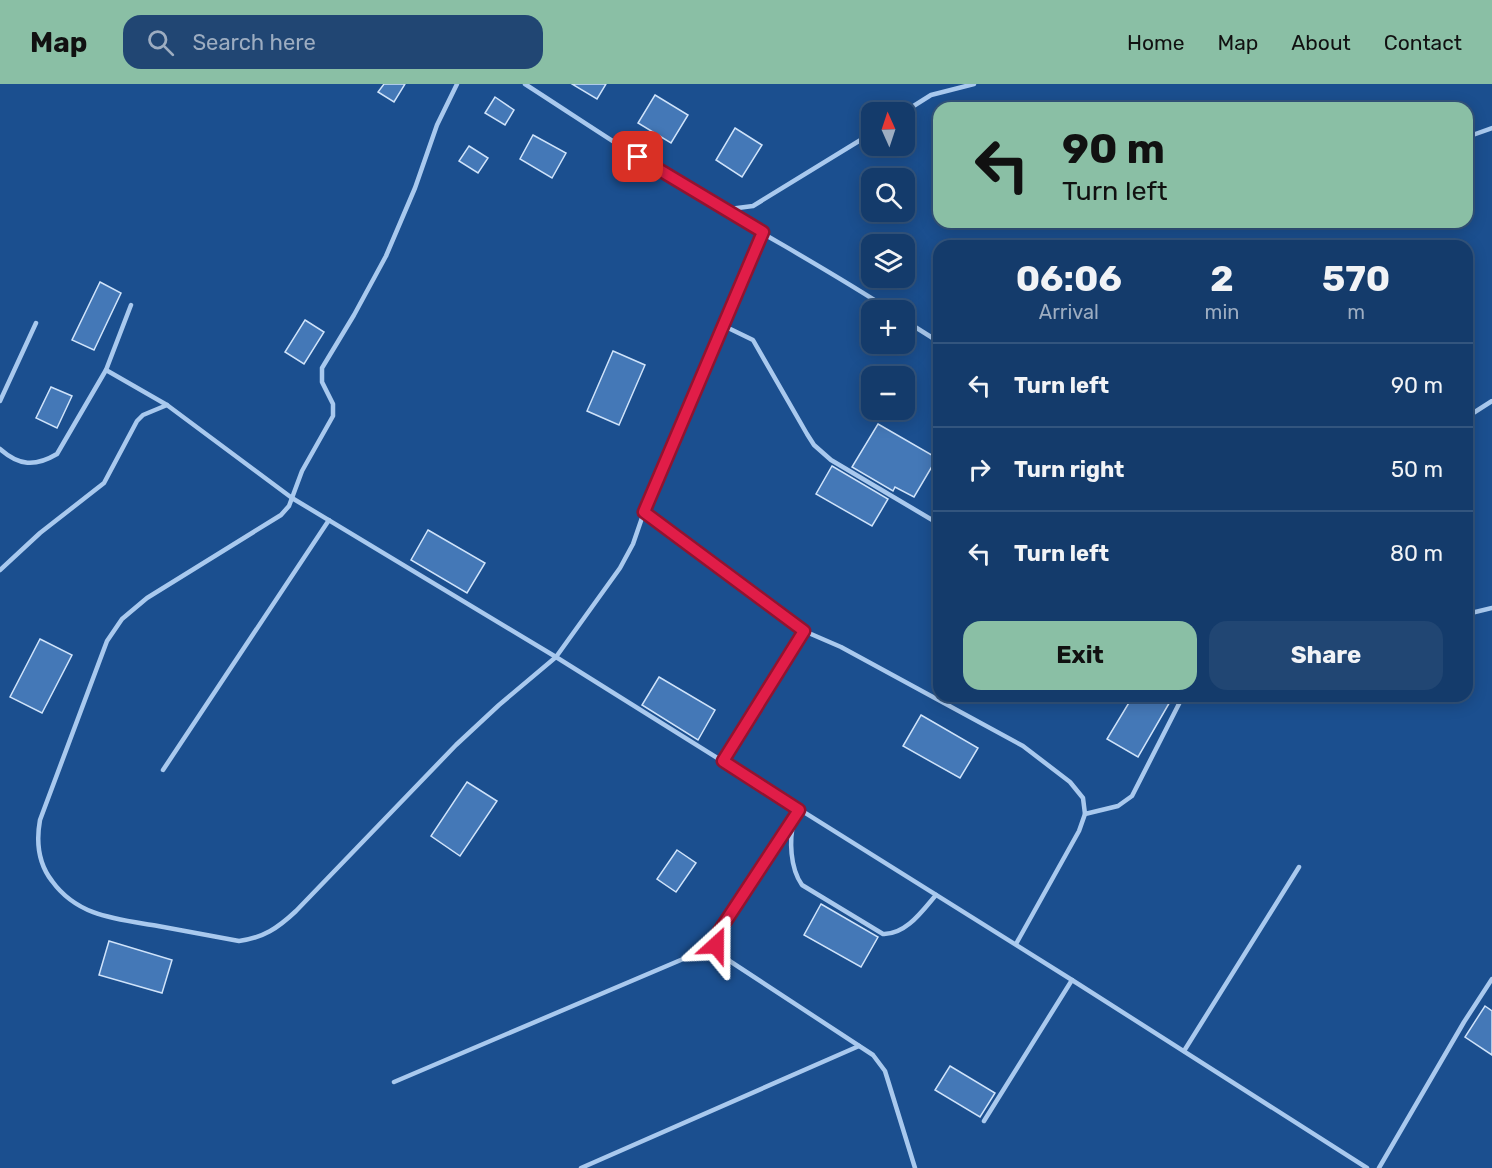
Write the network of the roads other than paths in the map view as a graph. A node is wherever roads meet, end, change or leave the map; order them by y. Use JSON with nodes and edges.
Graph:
{"nodes":[{"id":1,"x":448,"y":84,"type":"edge"},
{"id":2,"x":525,"y":84,"type":"edge"},
{"id":3,"x":974,"y":84,"type":"edge"},
{"id":4,"x":456,"y":86,"type":"edge"},
{"id":5,"x":915,"y":105,"type":"edge"},
{"id":6,"x":1492,"y":128,"type":"edge"},
{"id":7,"x":1473,"y":135,"type":"edge"},
{"id":8,"x":861,"y":140,"type":"edge"},
{"id":9,"x":722,"y":210,"type":"junction"},
{"id":10,"x":763,"y":232,"type":"junction"},
{"id":11,"x":875,"y":300,"type":"edge"},
{"id":12,"x":132,"y":305,"type":"dead end"},
{"id":13,"x":36,"y":322,"type":"dead end"},
{"id":14,"x":722,"y":325,"type":"junction"},
{"id":15,"x":915,"y":327,"type":"edge"},
{"id":16,"x":933,"y":338,"type":"edge"},
{"id":17,"x":106,"y":370,"type":"junction"},
{"id":18,"x":0,"y":401,"type":"edge"},
{"id":19,"x":1492,"y":401,"type":"edge"},
{"id":20,"x":168,"y":405,"type":"junction"},
{"id":21,"x":1473,"y":413,"type":"edge"},
{"id":22,"x":0,"y":449,"type":"edge"},
{"id":23,"x":292,"y":498,"type":"junction"},
{"id":24,"x":644,"y":512,"type":"junction"},
{"id":25,"x":329,"y":520,"type":"junction"},
{"id":26,"x":933,"y":520,"type":"edge"},
{"id":27,"x":0,"y":570,"type":"edge"},
{"id":28,"x":1492,"y":608,"type":"edge"},
{"id":29,"x":1473,"y":613,"type":"edge"},
{"id":30,"x":804,"y":631,"type":"junction"},
{"id":31,"x":556,"y":657,"type":"junction"},
{"id":32,"x":933,"y":697,"type":"edge"},
{"id":33,"x":942,"y":702,"type":"edge"},
{"id":34,"x":1180,"y":702,"type":"edge"},
{"id":35,"x":723,"y":761,"type":"junction"},
{"id":36,"x":163,"y":770,"type":"dead end"},
{"id":37,"x":799,"y":810,"type":"junction"},
{"id":38,"x":1085,"y":814,"type":"junction"},
{"id":39,"x":1299,"y":867,"type":"dead end"},
{"id":40,"x":936,"y":895,"type":"junction"},
{"id":41,"x":1016,"y":944,"type":"junction"},
{"id":42,"x":716,"y":945,"type":"junction"},
{"id":43,"x":1492,"y":979,"type":"edge"},
{"id":44,"x":1072,"y":980,"type":"junction"},
{"id":45,"x":859,"y":1046,"type":"junction"},
{"id":46,"x":1184,"y":1051,"type":"junction"},
{"id":47,"x":394,"y":1082,"type":"dead end"},
{"id":48,"x":984,"y":1121,"type":"dead end"},
{"id":49,"x":581,"y":1168,"type":"edge"},
{"id":50,"x":915,"y":1168,"type":"edge"},
{"id":51,"x":1367,"y":1168,"type":"edge"},
{"id":52,"x":1379,"y":1168,"type":"edge"}],
"edges":[{"from":1,"to":4,"type":"lane"},
{"from":2,"to":9,"type":"lane"},
{"from":3,"to":5,"type":"lane"},
{"from":4,"to":23,"type":"lane"},
{"from":6,"to":7,"type":"lane"},
{"from":8,"to":9,"type":"lane"},
{"from":9,"to":10,"type":"lane"},
{"from":10,"to":11,"type":"lane"},
{"from":10,"to":14,"type":"lane"},
{"from":12,"to":17,"type":"lane"},
{"from":13,"to":18,"type":"lane"},
{"from":14,"to":24,"type":"lane"},
{"from":14,"to":26,"type":"lane"},
{"from":15,"to":16,"type":"lane"},
{"from":17,"to":20,"type":"lane"},
{"from":17,"to":22,"type":"lane"},
{"from":19,"to":21,"type":"lane"},
{"from":20,"to":23,"type":"lane"},
{"from":20,"to":27,"type":"lane"},
{"from":23,"to":25,"type":"lane"},
{"from":23,"to":31,"type":"lane"},
{"from":24,"to":30,"type":"lane"},
{"from":24,"to":31,"type":"lane"},
{"from":25,"to":31,"type":"lane"},
{"from":25,"to":36,"type":"lane"},
{"from":28,"to":29,"type":"lane"},
{"from":30,"to":32,"type":"lane"},
{"from":30,"to":35,"type":"lane"},
{"from":31,"to":35,"type":"lane"},
{"from":33,"to":38,"type":"lane"},
{"from":34,"to":38,"type":"lane"},
{"from":35,"to":37,"type":"lane"},
{"from":37,"to":40,"type":"lane"},
{"from":37,"to":40,"type":"lane"},
{"from":37,"to":42,"type":"lane"},
{"from":38,"to":41,"type":"lane"},
{"from":39,"to":46,"type":"lane"},
{"from":40,"to":41,"type":"lane"},
{"from":41,"to":44,"type":"lane"},
{"from":42,"to":45,"type":"lane"},
{"from":42,"to":47,"type":"lane"},
{"from":43,"to":52,"type":"lane"},
{"from":44,"to":46,"type":"lane"},
{"from":44,"to":48,"type":"lane"},
{"from":45,"to":49,"type":"lane"},
{"from":45,"to":50,"type":"lane"},
{"from":46,"to":51,"type":"lane"}]}
